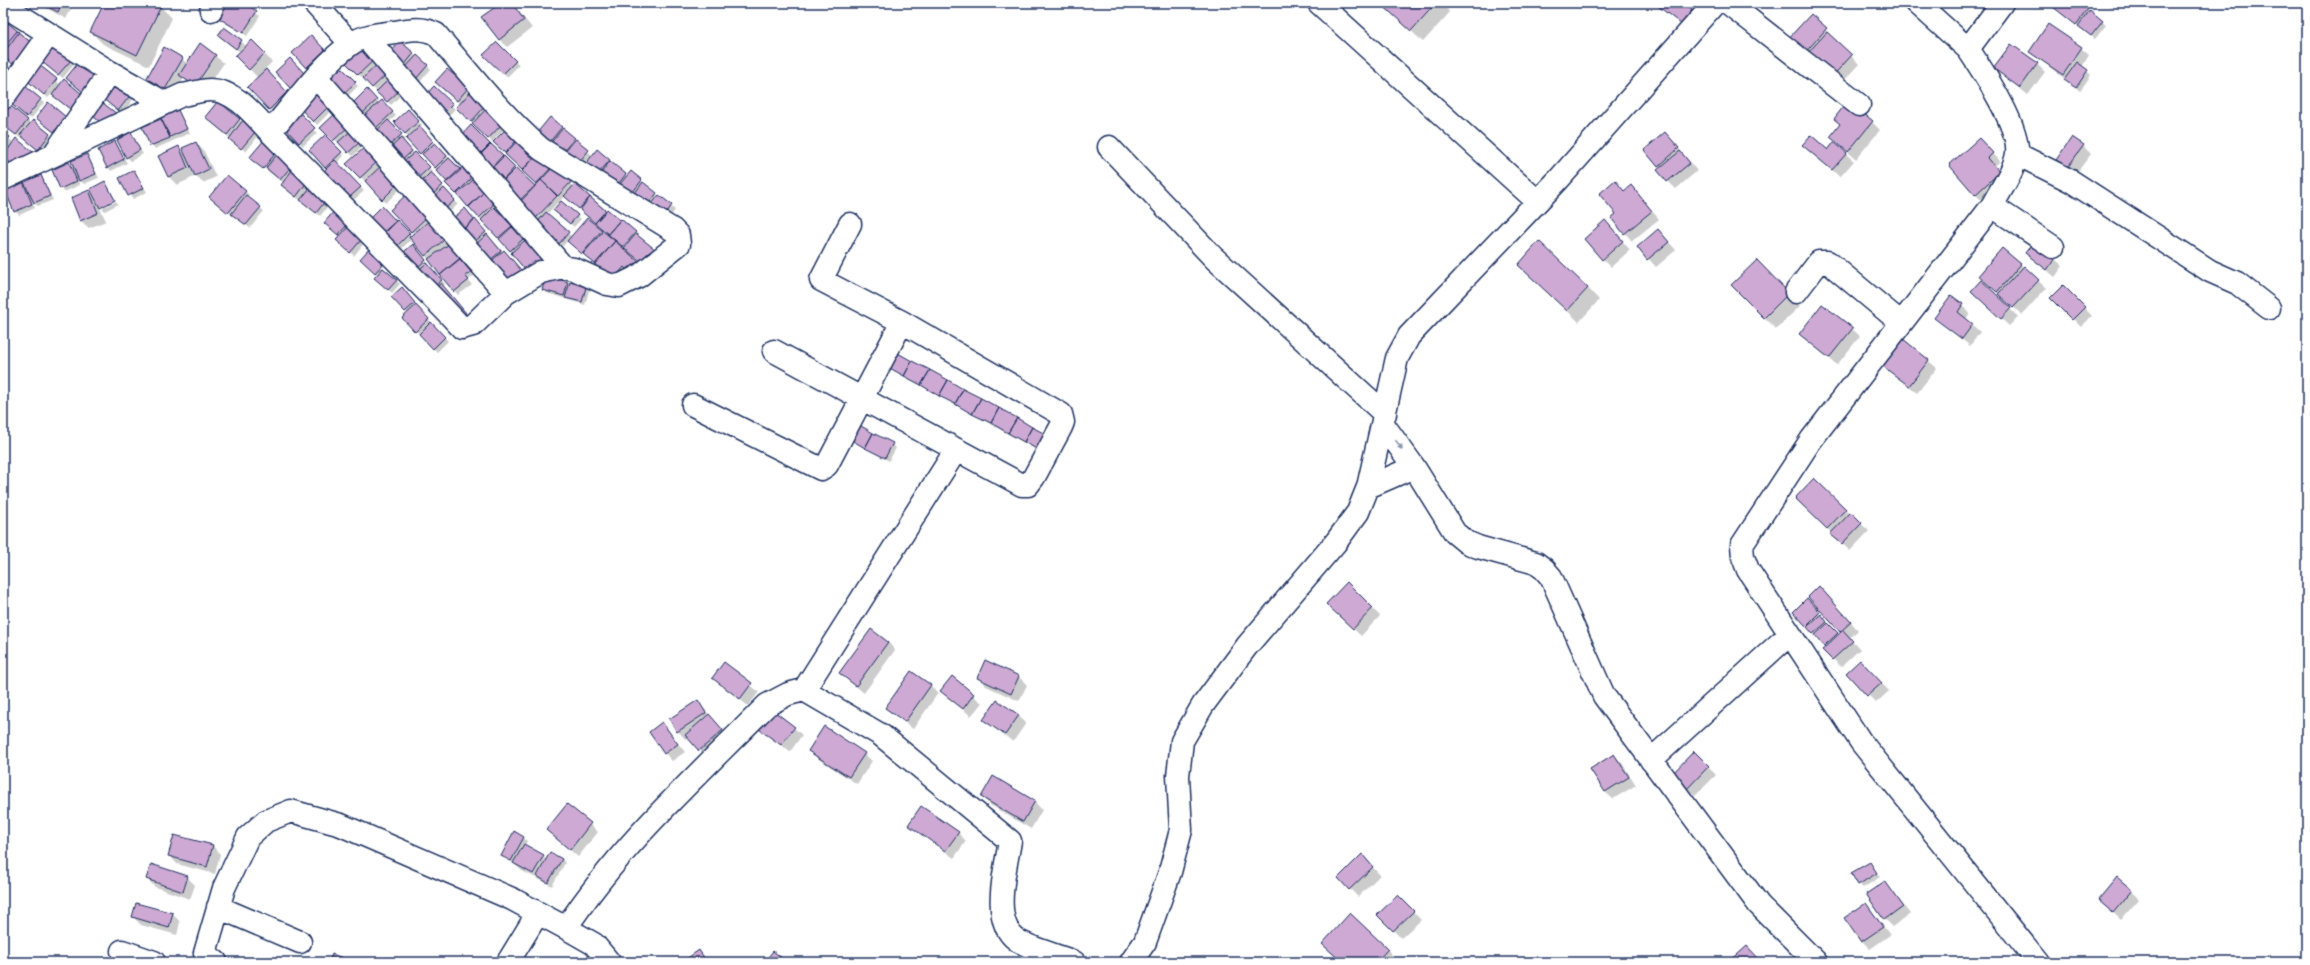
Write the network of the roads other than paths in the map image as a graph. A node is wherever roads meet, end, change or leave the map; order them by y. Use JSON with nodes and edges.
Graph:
{"nodes":[{"id":1,"x":314,"y":3,"type":"edge"},
{"id":2,"x":1319,"y":3,"type":"edge"},
{"id":3,"x":1715,"y":3,"type":"edge"},
{"id":4,"x":1728,"y":3,"type":"edge"},
{"id":5,"x":1917,"y":3,"type":"edge"},
{"id":6,"x":2002,"y":3,"type":"edge"},
{"id":7,"x":3,"y":5,"type":"edge"},
{"id":8,"x":49,"y":34,"type":"junction"},
{"id":9,"x":359,"y":40,"type":"junction"},
{"id":10,"x":1968,"y":49,"type":"junction"},
{"id":11,"x":110,"y":72,"type":"junction"},
{"id":12,"x":316,"y":77,"type":"junction"},
{"id":13,"x":3,"y":98,"type":"edge"},
{"id":14,"x":165,"y":103,"type":"junction"},
{"id":15,"x":1859,"y":105,"type":"dead end"},
{"id":16,"x":270,"y":132,"type":"junction"},
{"id":17,"x":1109,"y":147,"type":"dead end"},
{"id":18,"x":2018,"y":154,"type":"junction"},
{"id":19,"x":53,"y":155,"type":"junction"},
{"id":20,"x":3,"y":179,"type":"edge"},
{"id":21,"x":1536,"y":201,"type":"junction"},
{"id":22,"x":1992,"y":206,"type":"junction"},
{"id":23,"x":850,"y":224,"type":"dead end"},
{"id":24,"x":2053,"y":247,"type":"dead end"},
{"id":25,"x":563,"y":267,"type":"junction"},
{"id":26,"x":1796,"y":292,"type":"dead end"},
{"id":27,"x":506,"y":293,"type":"junction"},
{"id":28,"x":2270,"y":308,"type":"dead end"},
{"id":29,"x":902,"y":322,"type":"junction"},
{"id":30,"x":1900,"y":322,"type":"junction"},
{"id":31,"x":774,"y":351,"type":"dead end"},
{"id":32,"x":861,"y":398,"type":"junction"},
{"id":33,"x":693,"y":404,"type":"dead end"},
{"id":34,"x":1384,"y":419,"type":"junction"},
{"id":35,"x":956,"y":450,"type":"junction"},
{"id":36,"x":1414,"y":467,"type":"junction"},
{"id":37,"x":1368,"y":486,"type":"junction"},
{"id":38,"x":1790,"y":634,"type":"junction"},
{"id":39,"x":804,"y":690,"type":"junction"},
{"id":40,"x":1651,"y":760,"type":"junction"},
{"id":41,"x":218,"y":907,"type":"junction"},
{"id":42,"x":532,"y":910,"type":"junction"},
{"id":43,"x":566,"y":928,"type":"junction"},
{"id":44,"x":300,"y":942,"type":"dead end"},
{"id":45,"x":122,"y":951,"type":"dead end"},
{"id":46,"x":207,"y":959,"type":"edge"},
{"id":47,"x":154,"y":962,"type":"edge"},
{"id":48,"x":508,"y":962,"type":"edge"},
{"id":49,"x":609,"y":962,"type":"edge"},
{"id":50,"x":1074,"y":962,"type":"edge"},
{"id":51,"x":1131,"y":962,"type":"edge"},
{"id":52,"x":1816,"y":962,"type":"edge"},
{"id":53,"x":2038,"y":962,"type":"edge"}],
"edges":[{"from":1,"to":9,"type":"street"},
{"from":2,"to":21,"type":"street"},
{"from":3,"to":21,"type":"street"},
{"from":4,"to":15,"type":"street"},
{"from":5,"to":10,"type":"street"},
{"from":6,"to":10,"type":"street"},
{"from":7,"to":8,"type":"street"},
{"from":8,"to":11,"type":"street"},
{"from":8,"to":13,"type":"street"},
{"from":9,"to":12,"type":"street"},
{"from":9,"to":25,"type":"street"},
{"from":9,"to":25,"type":"street"},
{"from":10,"to":18,"type":"street"},
{"from":11,"to":14,"type":"street"},
{"from":11,"to":19,"type":"street"},
{"from":12,"to":16,"type":"street"},
{"from":12,"to":27,"type":"street"},
{"from":14,"to":16,"type":"street"},
{"from":14,"to":19,"type":"street"},
{"from":16,"to":27,"type":"street"},
{"from":17,"to":34,"type":"street"},
{"from":18,"to":22,"type":"street"},
{"from":18,"to":28,"type":"street"},
{"from":19,"to":20,"type":"street"},
{"from":21,"to":34,"type":"street"},
{"from":22,"to":24,"type":"street"},
{"from":22,"to":30,"type":"street"},
{"from":23,"to":29,"type":"street"},
{"from":25,"to":27,"type":"street"},
{"from":26,"to":30,"type":"street"},
{"from":29,"to":32,"type":"street"},
{"from":29,"to":35,"type":"street"},
{"from":30,"to":38,"type":"street"},
{"from":31,"to":32,"type":"street"},
{"from":32,"to":33,"type":"street"},
{"from":32,"to":35,"type":"street"},
{"from":34,"to":36,"type":"street","one_way":true},
{"from":34,"to":37,"type":"street"},
{"from":35,"to":39,"type":"street"},
{"from":36,"to":37,"type":"street"},
{"from":36,"to":40,"type":"street"},
{"from":37,"to":51,"type":"street"},
{"from":38,"to":40,"type":"street"},
{"from":38,"to":53,"type":"street"},
{"from":39,"to":43,"type":"street"},
{"from":39,"to":50,"type":"street"},
{"from":40,"to":52,"type":"street"},
{"from":41,"to":42,"type":"street"},
{"from":41,"to":44,"type":"street"},
{"from":41,"to":46,"type":"street"},
{"from":42,"to":43,"type":"street"},
{"from":42,"to":48,"type":"street"},
{"from":43,"to":49,"type":"street"},
{"from":45,"to":47,"type":"street"}]}
